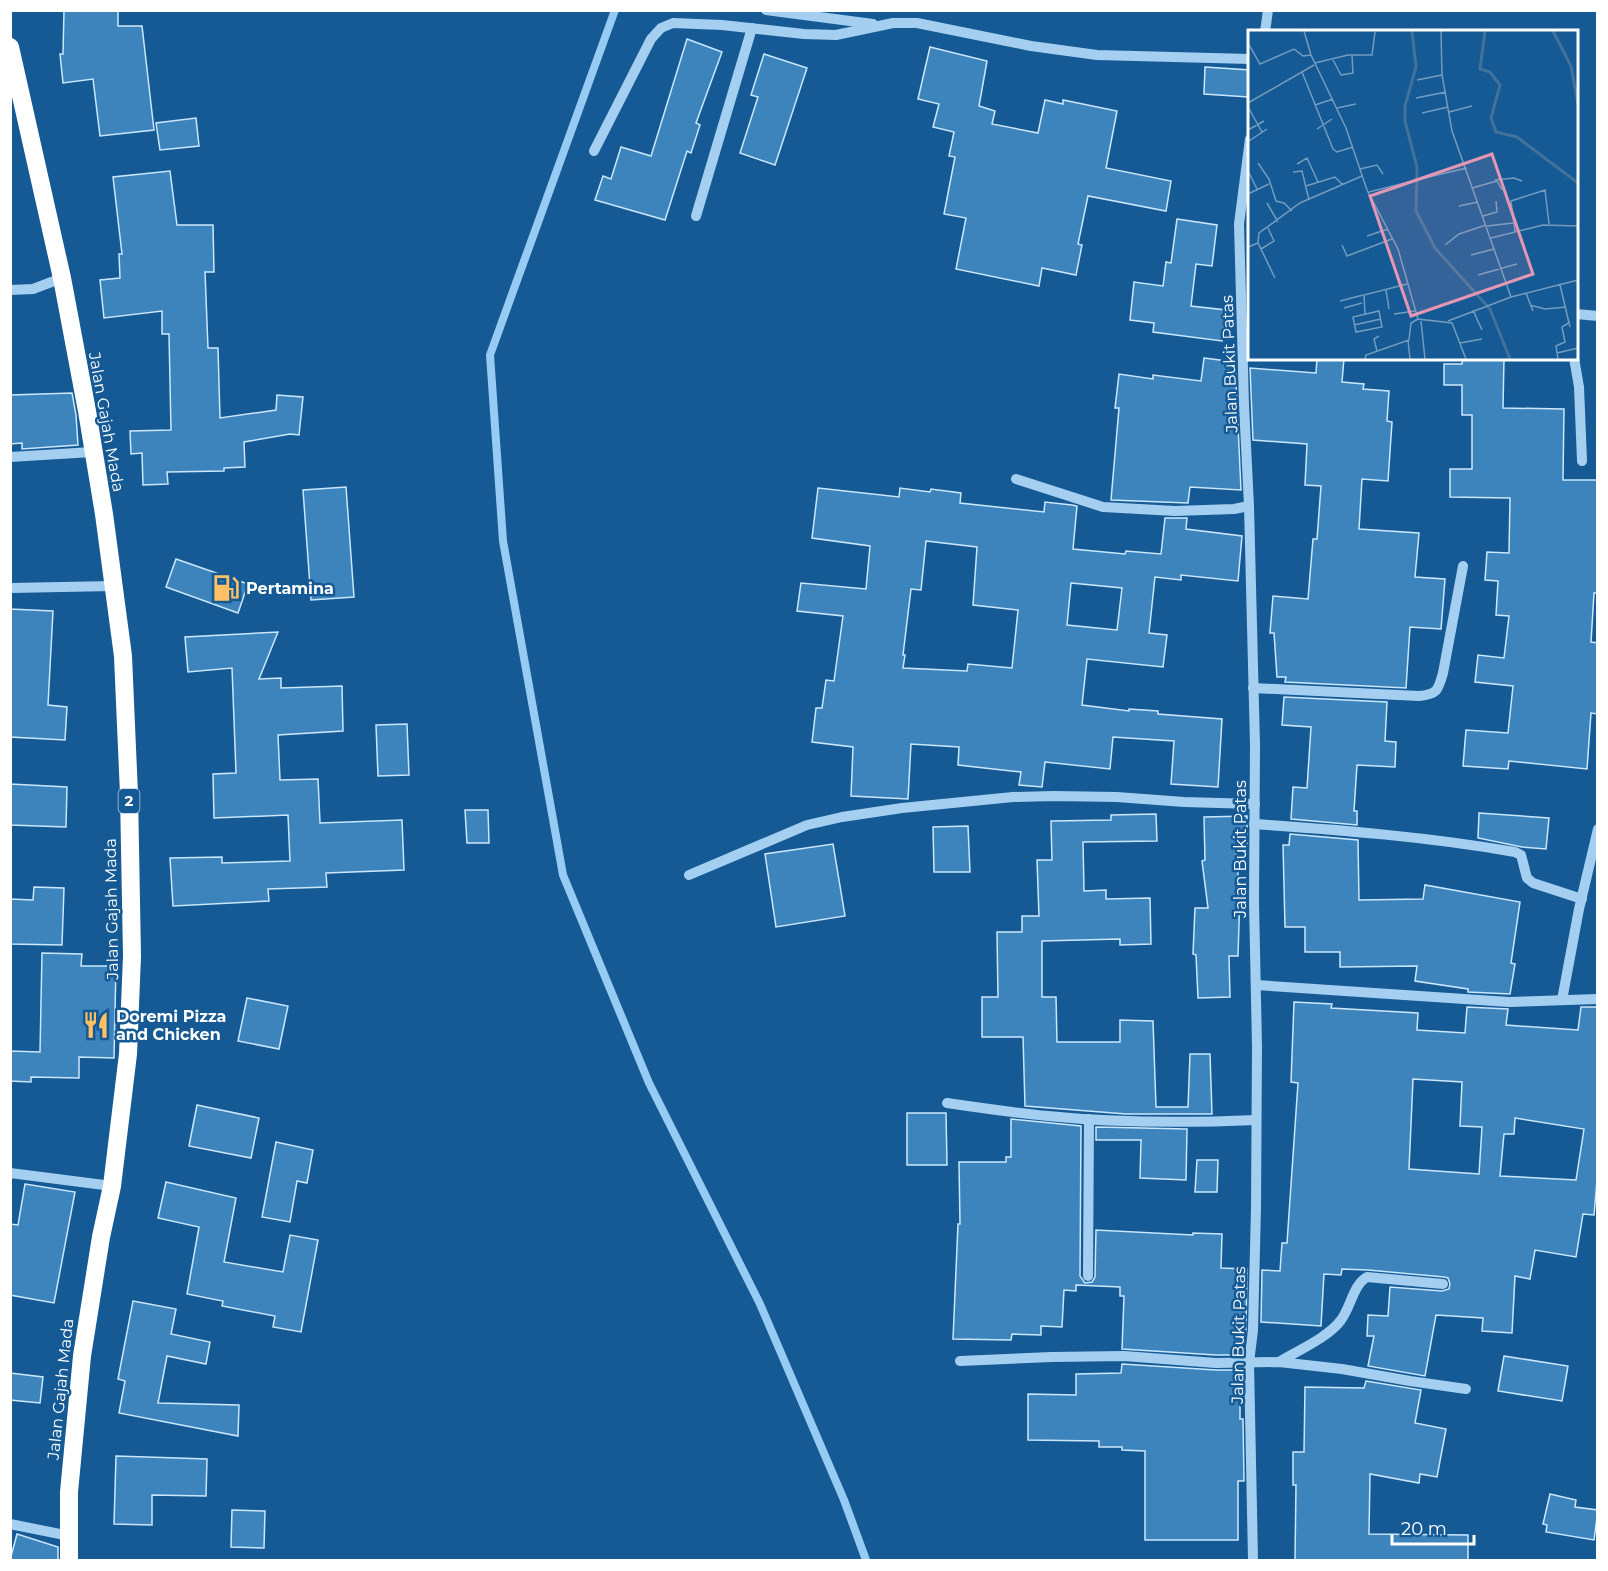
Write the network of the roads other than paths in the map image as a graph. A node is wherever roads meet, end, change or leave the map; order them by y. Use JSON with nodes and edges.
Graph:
{"nodes":[{"id":1,"x":766,"y":10,"type":"edge"},
{"id":2,"x":1268,"y":10,"type":"edge"},
{"id":3,"x":879,"y":25,"type":"junction"},
{"id":4,"x":752,"y":28,"type":"junction"},
{"id":5,"x":1265,"y":30,"type":"edge"},
{"id":6,"x":10,"y":47,"type":"edge"},
{"id":7,"x":1248,"y":59,"type":"edge"},
{"id":8,"x":594,"y":151,"type":"dead end"},
{"id":9,"x":1248,"y":152,"type":"edge"},
{"id":10,"x":696,"y":216,"type":"dead end"},
{"id":11,"x":1244,"y":232,"type":"edge"},
{"id":12,"x":62,"y":278,"type":"junction"},
{"id":13,"x":10,"y":290,"type":"edge"},
{"id":14,"x":1578,"y":314,"type":"edge"},
{"id":15,"x":1598,"y":316,"type":"edge"},
{"id":16,"x":1245,"y":320,"type":"edge"},
{"id":17,"x":1574,"y":360,"type":"edge"},
{"id":18,"x":92,"y":452,"type":"junction"},
{"id":19,"x":10,"y":457,"type":"edge"},
{"id":20,"x":1582,"y":460,"type":"dead end"},
{"id":21,"x":1016,"y":478,"type":"dead end"},
{"id":22,"x":1250,"y":506,"type":"junction"},
{"id":23,"x":1463,"y":566,"type":"dead end"},
{"id":24,"x":114,"y":586,"type":"junction"},
{"id":25,"x":10,"y":588,"type":"edge"},
{"id":26,"x":1253,"y":688,"type":"junction"},
{"id":27,"x":1254,"y":804,"type":"junction"},
{"id":28,"x":1254,"y":824,"type":"junction"},
{"id":29,"x":1598,"y":829,"type":"edge"},
{"id":30,"x":689,"y":874,"type":"dead end"},
{"id":31,"x":1582,"y":899,"type":"junction"},
{"id":32,"x":1256,"y":985,"type":"junction"},
{"id":33,"x":1598,"y":999,"type":"edge"},
{"id":34,"x":1562,"y":1000,"type":"junction"},
{"id":35,"x":947,"y":1103,"type":"dead end"},
{"id":36,"x":1089,"y":1119,"type":"junction"},
{"id":37,"x":1256,"y":1120,"type":"junction"},
{"id":38,"x":10,"y":1173,"type":"edge"},
{"id":39,"x":112,"y":1186,"type":"junction"},
{"id":40,"x":1088,"y":1276,"type":"dead end"},
{"id":41,"x":1443,"y":1284,"type":"dead end"},
{"id":42,"x":960,"y":1361,"type":"dead end"},
{"id":43,"x":1279,"y":1362,"type":"junction"},
{"id":44,"x":1249,"y":1363,"type":"junction"},
{"id":45,"x":1466,"y":1389,"type":"dead end"},
{"id":46,"x":10,"y":1524,"type":"edge"},
{"id":47,"x":70,"y":1536,"type":"junction"},
{"id":48,"x":69,"y":1560,"type":"edge"},
{"id":49,"x":1252,"y":1560,"type":"edge"}],
"edges":[{"from":1,"to":3,"type":"street"},
{"from":2,"to":5,"type":"street"},
{"from":3,"to":4,"type":"street"},
{"from":3,"to":7,"type":"street"},
{"from":4,"to":8,"type":"street"},
{"from":4,"to":10,"type":"street"},
{"from":6,"to":12,"type":"highway","name":"Jalan Gajah Mada","number":"2"},
{"from":9,"to":11,"type":"street","name":"Jalan Bukit Patas"},
{"from":11,"to":16,"type":"street","name":"Jalan Bukit Patas"},
{"from":12,"to":13,"type":"street"},
{"from":12,"to":18,"type":"highway","name":"Jalan Gajah Mada","number":"2"},
{"from":14,"to":15,"type":"street"},
{"from":16,"to":22,"type":"street","name":"Jalan Bukit Patas"},
{"from":17,"to":20,"type":"street"},
{"from":18,"to":19,"type":"street"},
{"from":18,"to":24,"type":"highway","name":"Jalan Gajah Mada","number":"2"},
{"from":21,"to":22,"type":"street"},
{"from":22,"to":26,"type":"street","name":"Jalan Bukit Patas"},
{"from":23,"to":26,"type":"street"},
{"from":24,"to":25,"type":"street"},
{"from":24,"to":39,"type":"highway","name":"Jalan Gajah Mada","number":"2"},
{"from":26,"to":27,"type":"street","name":"Jalan Bukit Patas"},
{"from":27,"to":28,"type":"street","name":"Jalan Bukit Patas"},
{"from":27,"to":30,"type":"street"},
{"from":28,"to":31,"type":"street"},
{"from":28,"to":32,"type":"street","name":"Jalan Bukit Patas"},
{"from":29,"to":31,"type":"street"},
{"from":31,"to":34,"type":"street"},
{"from":32,"to":34,"type":"street"},
{"from":32,"to":37,"type":"street","name":"Jalan Bukit Patas"},
{"from":33,"to":34,"type":"street"},
{"from":35,"to":36,"type":"street"},
{"from":36,"to":37,"type":"street"},
{"from":36,"to":40,"type":"street"},
{"from":37,"to":44,"type":"street","name":"Jalan Bukit Patas"},
{"from":38,"to":39,"type":"street"},
{"from":39,"to":47,"type":"highway","name":"Jalan Gajah Mada","number":"2"},
{"from":41,"to":43,"type":"street"},
{"from":42,"to":44,"type":"street"},
{"from":43,"to":44,"type":"street"},
{"from":43,"to":45,"type":"street"},
{"from":44,"to":49,"type":"street","name":"Jalan Bukit Patas"},
{"from":46,"to":47,"type":"street"},
{"from":47,"to":48,"type":"highway","name":"Jalan Gajah Mada","number":"2"}]}
